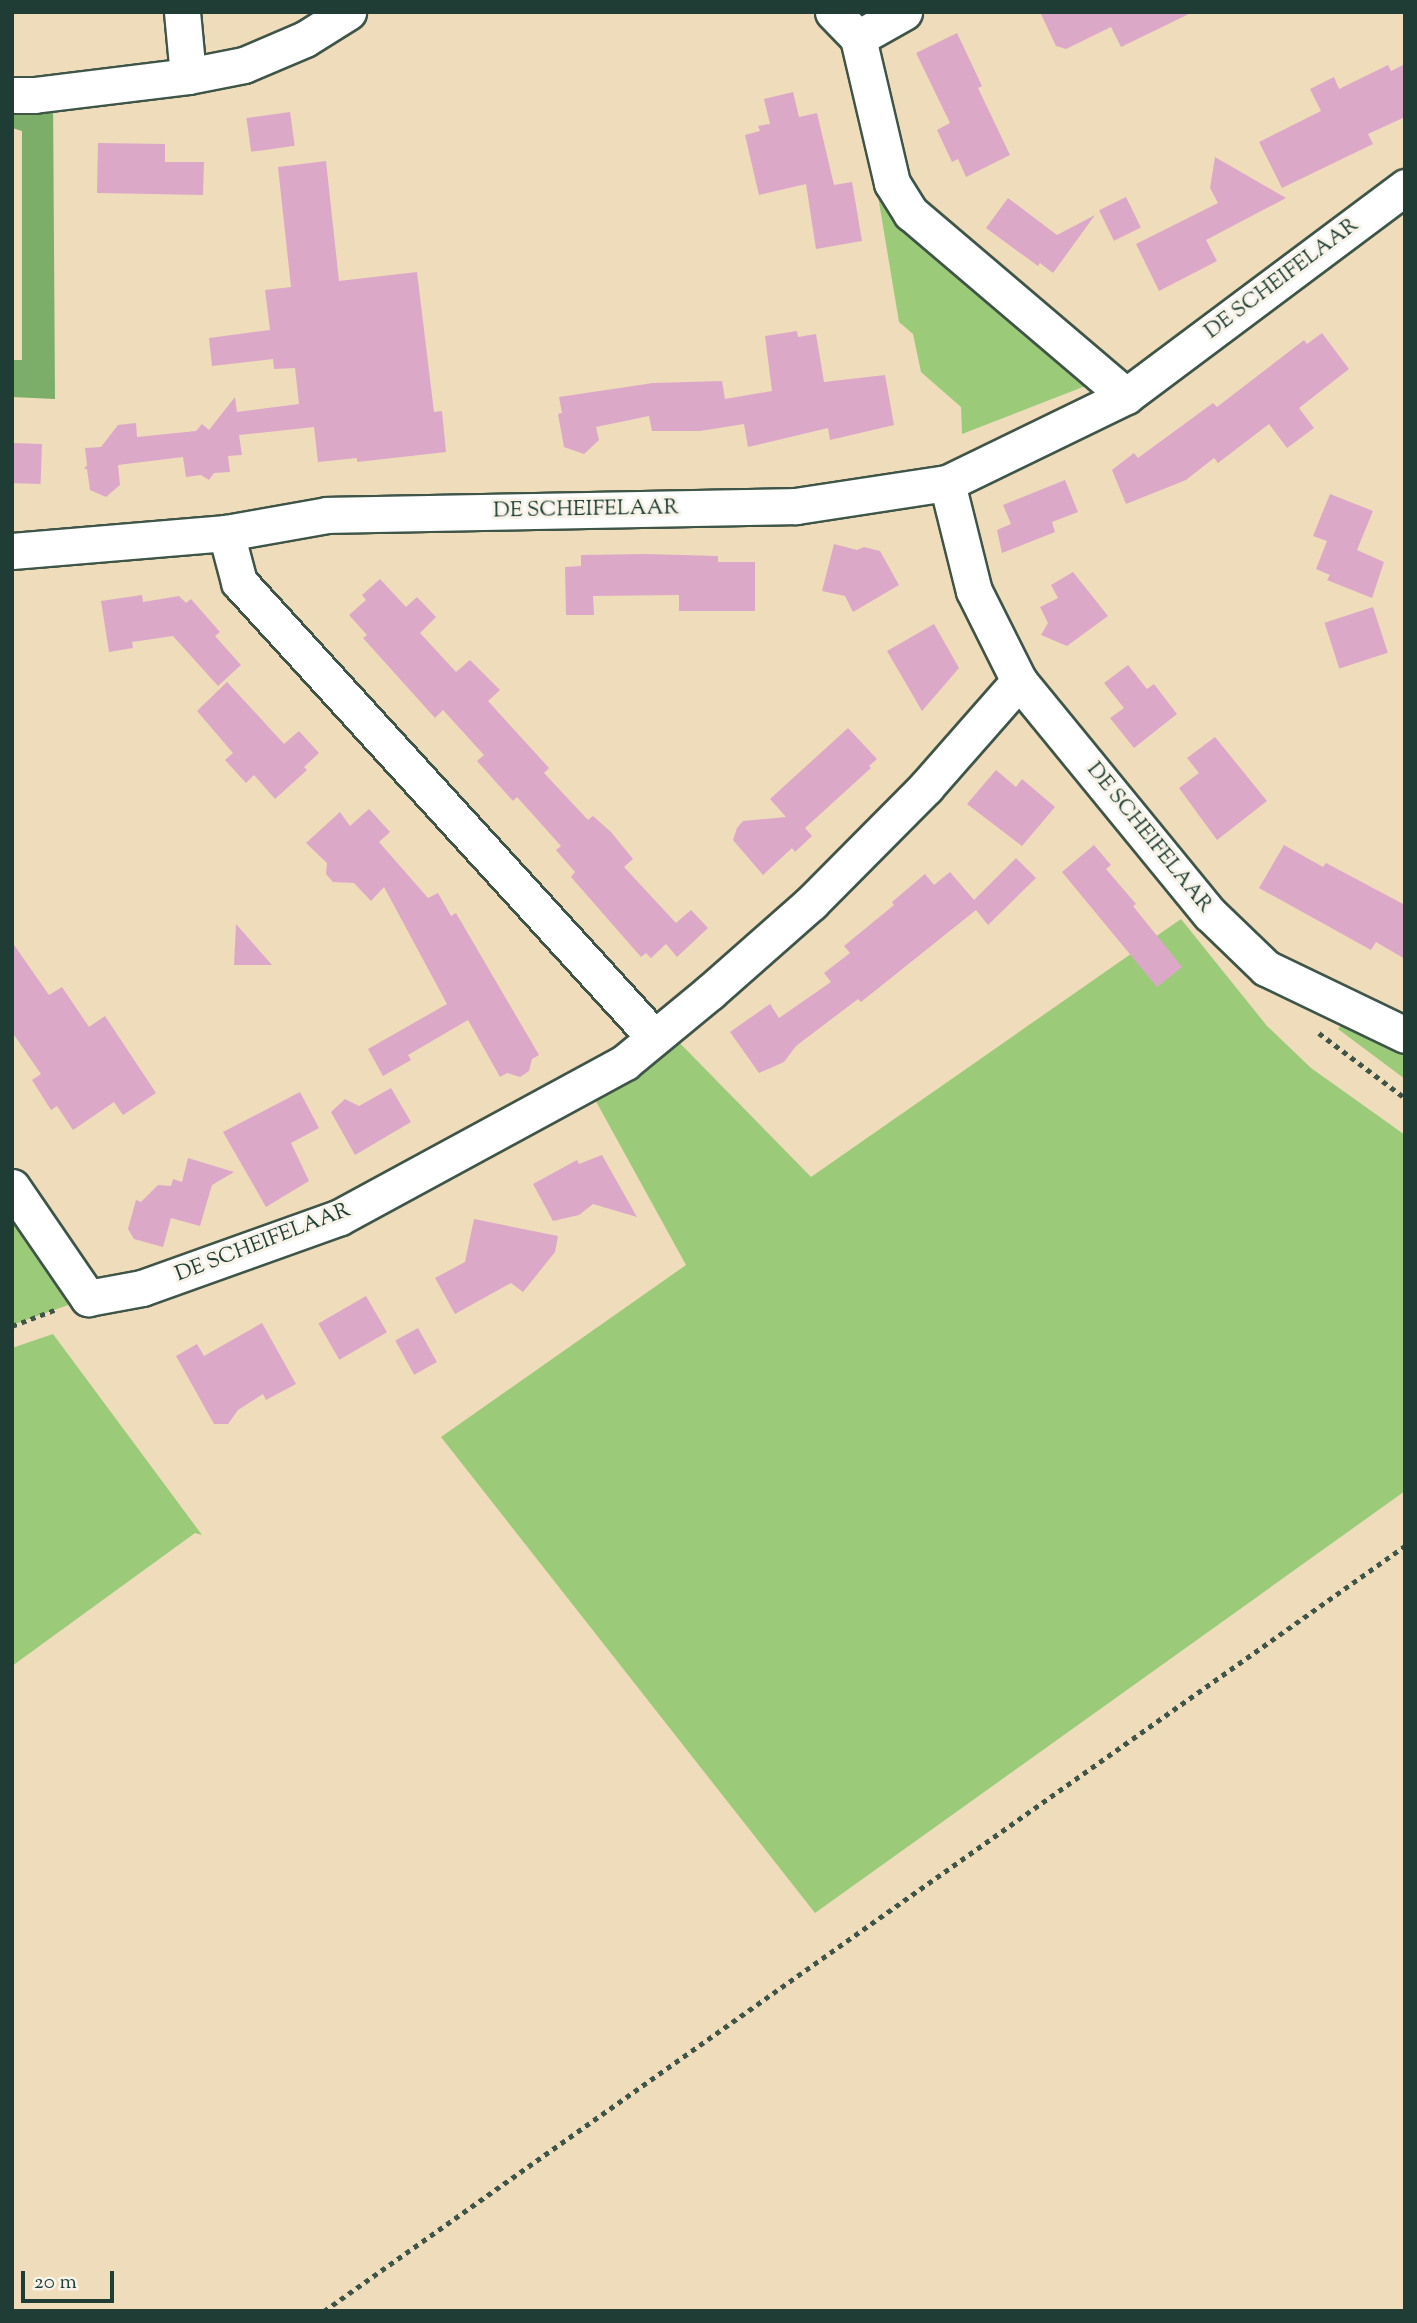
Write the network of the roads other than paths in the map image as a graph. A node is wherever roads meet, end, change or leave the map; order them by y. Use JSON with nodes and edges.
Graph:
{"nodes":[{"id":1,"x":182,"y":12,"type":"edge"},
{"id":2,"x":348,"y":12,"type":"edge"},
{"id":3,"x":833,"y":12,"type":"edge"},
{"id":4,"x":904,"y":12,"type":"edge"},
{"id":5,"x":858,"y":38,"type":"junction"},
{"id":6,"x":188,"y":76,"type":"junction"},
{"id":7,"x":12,"y":95,"type":"edge"},
{"id":8,"x":1405,"y":187,"type":"edge"},
{"id":9,"x":1126,"y":396,"type":"junction"},
{"id":10,"x":947,"y":483,"type":"junction"},
{"id":11,"x":226,"y":533,"type":"junction"},
{"id":12,"x":12,"y":551,"type":"edge"},
{"id":13,"x":1019,"y":681,"type":"junction"},
{"id":14,"x":1405,"y":1035,"type":"edge"},
{"id":15,"x":654,"y":1037,"type":"junction"},
{"id":16,"x":12,"y":1187,"type":"edge"}],
"edges":[{"from":1,"to":6,"type":"street"},
{"from":2,"to":6,"type":"street"},
{"from":3,"to":5,"type":"street"},
{"from":4,"to":5,"type":"street"},
{"from":5,"to":9,"type":"street"},
{"from":6,"to":7,"type":"street"},
{"from":8,"to":9,"type":"street","name":"DE SCHEIFELAAR"},
{"from":9,"to":10,"type":"street","name":"DE SCHEIFELAAR"},
{"from":10,"to":11,"type":"street","name":"DE SCHEIFELAAR"},
{"from":10,"to":13,"type":"street","name":"DE SCHEIFELAAR"},
{"from":11,"to":12,"type":"street","name":"DE SCHEIFELAAR"},
{"from":11,"to":15,"type":"street"},
{"from":13,"to":14,"type":"street","name":"DE SCHEIFELAAR"},
{"from":13,"to":15,"type":"street","name":"DE SCHEIFELAAR"},
{"from":15,"to":16,"type":"street","name":"DE SCHEIFELAAR"}]}
